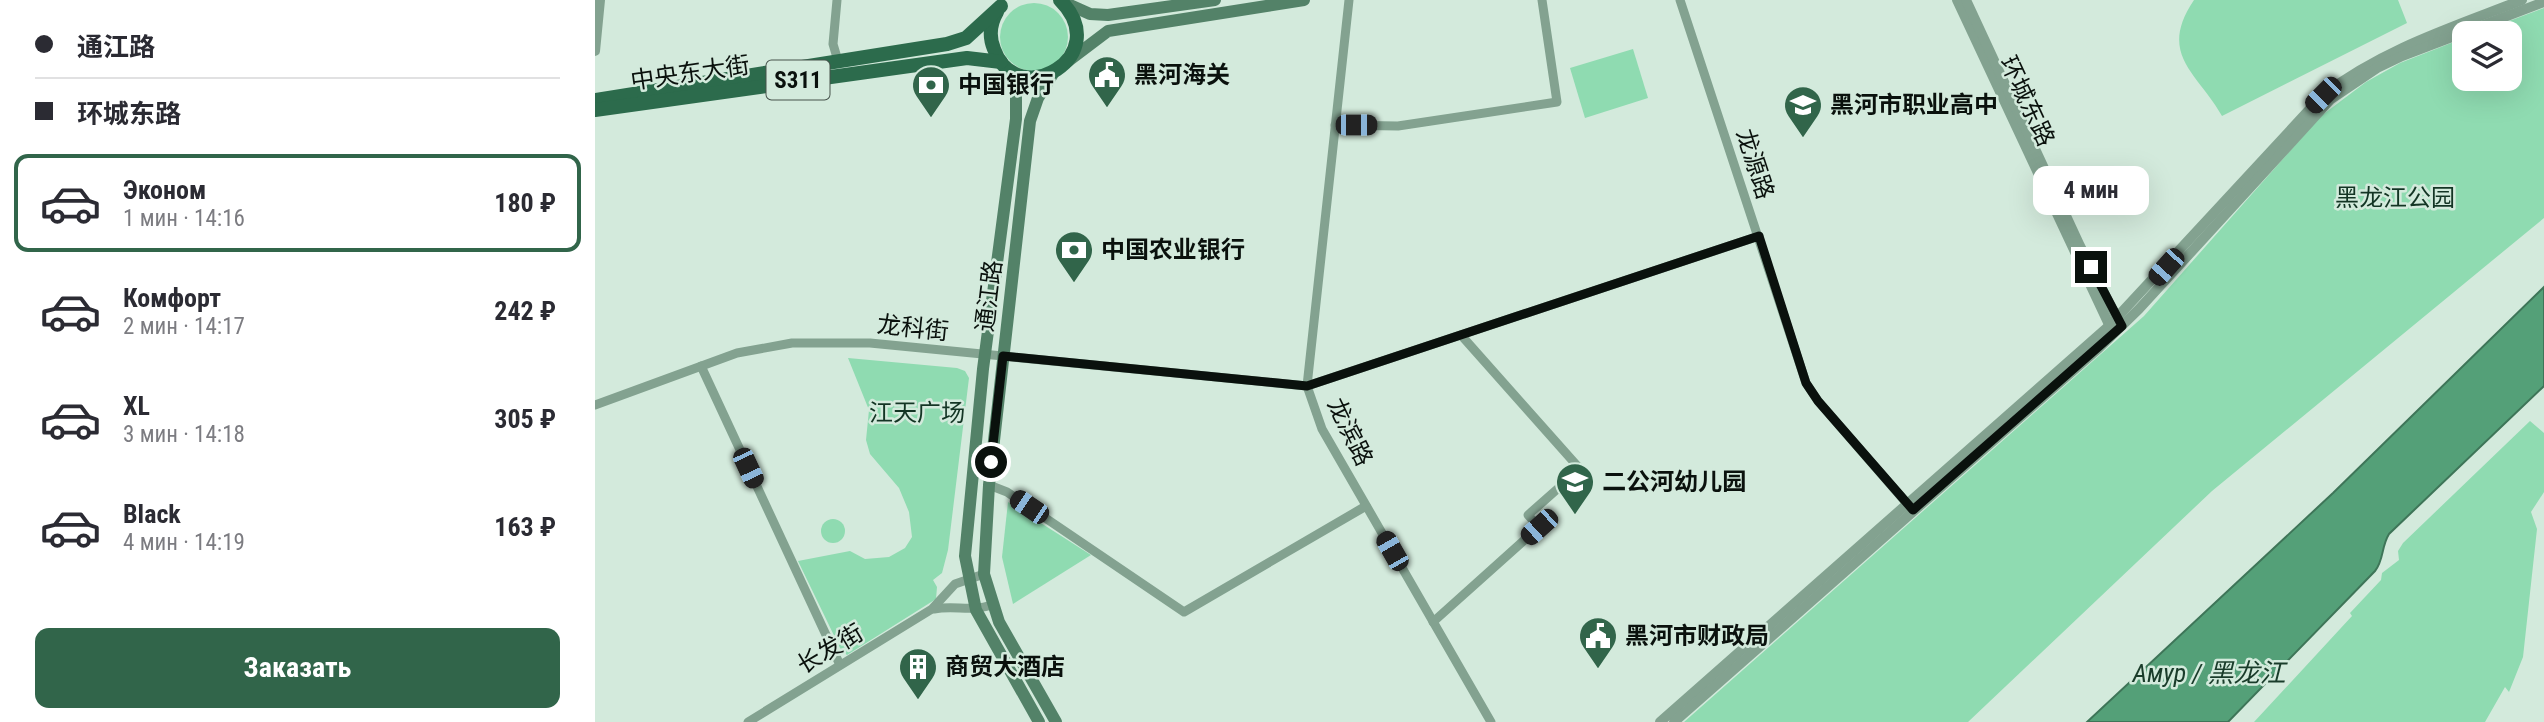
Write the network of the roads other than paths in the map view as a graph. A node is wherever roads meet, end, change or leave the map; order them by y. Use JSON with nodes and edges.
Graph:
{"nodes":[{"id":1,"x":600,"y":0,"type":"edge"},
{"id":2,"x":837,"y":0,"type":"edge"},
{"id":3,"x":1061,"y":0,"type":"edge"},
{"id":4,"x":1215,"y":0,"type":"edge"},
{"id":5,"x":1304,"y":0,"type":"edge"},
{"id":6,"x":1349,"y":0,"type":"edge"},
{"id":7,"x":1542,"y":0,"type":"edge"},
{"id":8,"x":1680,"y":0,"type":"edge"},
{"id":9,"x":2522,"y":0,"type":"edge"},
{"id":10,"x":1963,"y":1,"type":"edge"},
{"id":11,"x":2544,"y":2,"type":"edge"},
{"id":12,"x":1004,"y":3,"type":"edge"},
{"id":13,"x":595,"y":51,"type":"edge"},
{"id":14,"x":838,"y":61,"type":"junction"},
{"id":15,"x":1005,"y":66,"type":"junction"},
{"id":16,"x":1059,"y":69,"type":"junction"},
{"id":17,"x":595,"y":100,"type":"edge"},
{"id":18,"x":595,"y":110,"type":"edge"},
{"id":19,"x":1335,"y":125,"type":"junction"},
{"id":20,"x":1759,"y":236,"type":"junction"},
{"id":21,"x":2115,"y":326,"type":"junction"},
{"id":22,"x":1461,"y":335,"type":"junction"},
{"id":23,"x":985,"y":354,"type":"junction"},
{"id":24,"x":1003,"y":356,"type":"junction"},
{"id":25,"x":701,"y":366,"type":"junction"},
{"id":26,"x":1307,"y":386,"type":"junction"},
{"id":27,"x":595,"y":405,"type":"edge"},
{"id":28,"x":989,"y":485,"type":"junction"},
{"id":29,"x":1366,"y":506,"type":"junction"},
{"id":30,"x":1910,"y":507,"type":"junction"},
{"id":31,"x":984,"y":573,"type":"junction"},
{"id":32,"x":968,"y":578,"type":"junction"},
{"id":33,"x":992,"y":605,"type":"junction"},
{"id":34,"x":933,"y":609,"type":"junction"},
{"id":35,"x":976,"y":610,"type":"junction"},
{"id":36,"x":1433,"y":622,"type":"junction"},
{"id":37,"x":841,"y":665,"type":"junction"},
{"id":38,"x":748,"y":722,"type":"edge"},
{"id":39,"x":1039,"y":722,"type":"edge"},
{"id":40,"x":1056,"y":722,"type":"edge"},
{"id":41,"x":1491,"y":722,"type":"edge"},
{"id":42,"x":1660,"y":722,"type":"edge"},
{"id":43,"x":1674,"y":722,"type":"edge"}],
"edges":[{"from":1,"to":13,"type":"street"},
{"from":2,"to":14,"type":"street"},
{"from":3,"to":4,"type":"main road"},
{"from":3,"to":16,"type":"main road"},
{"from":5,"to":16,"type":"main road"},
{"from":6,"to":19,"type":"street","name":"龙滨路"},
{"from":7,"to":19,"type":"street"},
{"from":8,"to":20,"type":"street","name":"龙源路"},
{"from":9,"to":21,"type":"street"},
{"from":10,"to":21,"type":"street","name":"环城东路"},
{"from":11,"to":21,"type":"street"},
{"from":12,"to":14,"type":"main road"},
{"from":12,"to":15,"type":"main road"},
{"from":14,"to":17,"type":"main road"},
{"from":15,"to":16,"type":"main road","name":"中央东大街"},
{"from":15,"to":18,"type":"main road","name":"中央东大街","number":"S311"},
{"from":15,"to":23,"type":"main road","name":"通江路"},
{"from":16,"to":24,"type":"main road","name":"通江路"},
{"from":19,"to":26,"type":"street","name":"龙滨路"},
{"from":20,"to":22,"type":"street","name":"龙科街"},
{"from":20,"to":30,"type":"street","name":"龙源路"},
{"from":21,"to":30,"type":"street"},
{"from":22,"to":26,"type":"street","name":"龙科街"},
{"from":22,"to":36,"type":"street"},
{"from":23,"to":24,"type":"street","name":"龙科街"},
{"from":23,"to":25,"type":"street","name":"龙科街"},
{"from":23,"to":32,"type":"main road","name":"通江路"},
{"from":24,"to":26,"type":"street","name":"龙科街"},
{"from":24,"to":28,"type":"main road","name":"通江路"},
{"from":25,"to":27,"type":"street","name":"龙科街"},
{"from":25,"to":37,"type":"street"},
{"from":26,"to":29,"type":"street","name":"龙滨路"},
{"from":28,"to":29,"type":"street"},
{"from":28,"to":31,"type":"main road","name":"通江路"},
{"from":29,"to":36,"type":"street","name":"龙滨路"},
{"from":30,"to":42,"type":"street"},
{"from":30,"to":43,"type":"street"},
{"from":31,"to":32,"type":"street","name":"长发街"},
{"from":31,"to":33,"type":"main road","name":"通江路"},
{"from":32,"to":34,"type":"street","name":"长发街"},
{"from":32,"to":35,"type":"main road","name":"通江路"},
{"from":33,"to":35,"type":"street"},
{"from":33,"to":40,"type":"main road","name":"通江路"},
{"from":34,"to":35,"type":"street"},
{"from":34,"to":37,"type":"street","name":"长发街"},
{"from":35,"to":39,"type":"main road","name":"通江路"},
{"from":36,"to":41,"type":"street","name":"龙滨路"},
{"from":37,"to":38,"type":"street","name":"长发街"}]}
